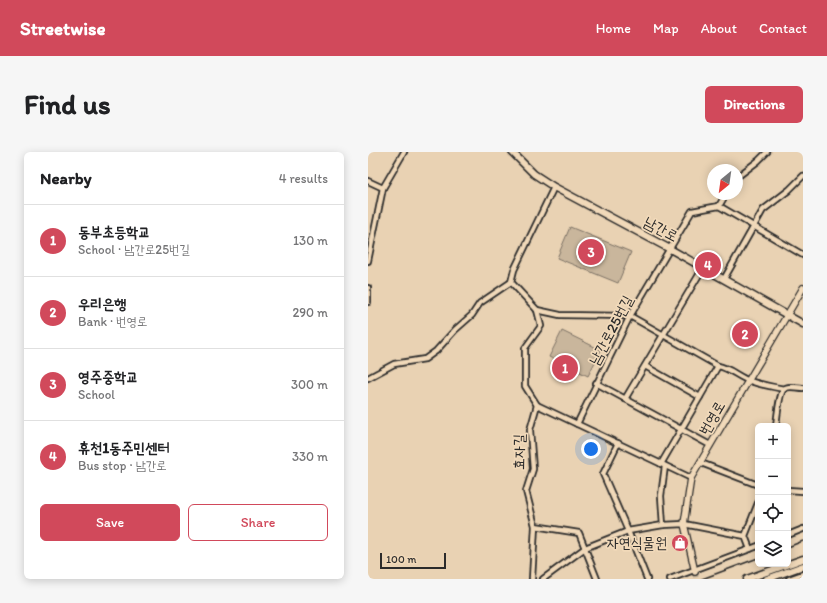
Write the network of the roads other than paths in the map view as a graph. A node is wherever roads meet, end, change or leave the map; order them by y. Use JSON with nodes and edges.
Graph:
{"nodes":[{"id":1,"x":404,"y":152,"type":"edge"},
{"id":2,"x":512,"y":152,"type":"edge"},
{"id":3,"x":767,"y":152,"type":"edge"},
{"id":4,"x":743,"y":172,"type":"edge"},
{"id":5,"x":803,"y":176,"type":"edge"},
{"id":6,"x":368,"y":181,"type":"edge"},
{"id":7,"x":554,"y":187,"type":"junction"},
{"id":8,"x":383,"y":188,"type":"junction"},
{"id":9,"x":722,"y":200,"type":"edge"},
{"id":10,"x":719,"y":206,"type":"junction"},
{"id":11,"x":754,"y":227,"type":"junction"},
{"id":12,"x":670,"y":249,"type":"junction"},
{"id":13,"x":803,"y":255,"type":"edge"},
{"id":14,"x":368,"y":261,"type":"edge"},
{"id":15,"x":703,"y":268,"type":"junction"},
{"id":16,"x":724,"y":279,"type":"junction"},
{"id":17,"x":511,"y":282,"type":"junction"},
{"id":18,"x":368,"y":288,"type":"edge"},
{"id":19,"x":803,"y":288,"type":"edge"},
{"id":20,"x":368,"y":302,"type":"edge"},
{"id":21,"x":537,"y":310,"type":"junction"},
{"id":22,"x":787,"y":315,"type":"junction"},
{"id":23,"x":630,"y":316,"type":"junction"},
{"id":24,"x":803,"y":324,"type":"edge"},
{"id":25,"x":663,"y":335,"type":"junction"},
{"id":26,"x":645,"y":366,"type":"junction"},
{"id":27,"x":718,"y":366,"type":"junction"},
{"id":28,"x":368,"y":378,"type":"edge"},
{"id":29,"x":748,"y":381,"type":"junction"},
{"id":30,"x":596,"y":383,"type":"junction"},
{"id":31,"x":803,"y":388,"type":"edge"},
{"id":32,"x":784,"y":389,"type":"junction"},
{"id":33,"x":700,"y":397,"type":"junction"},
{"id":34,"x":626,"y":399,"type":"junction"},
{"id":35,"x":537,"y":405,"type":"junction"},
{"id":36,"x":776,"y":423,"type":"edge"},
{"id":37,"x":577,"y":424,"type":"junction"},
{"id":38,"x":682,"y":430,"type":"junction"},
{"id":39,"x":618,"y":444,"type":"junction"},
{"id":40,"x":710,"y":445,"type":"junction"},
{"id":41,"x":700,"y":463,"type":"junction"},
{"id":42,"x":663,"y":465,"type":"junction"},
{"id":43,"x":691,"y":478,"type":"junction"},
{"id":44,"x":755,"y":485,"type":"edge"},
{"id":45,"x":791,"y":490,"type":"edge"},
{"id":46,"x":803,"y":491,"type":"edge"},
{"id":47,"x":755,"y":511,"type":"edge"},
{"id":48,"x":684,"y":524,"type":"junction"},
{"id":49,"x":664,"y":525,"type":"junction"},
{"id":50,"x":535,"y":526,"type":"junction"},
{"id":51,"x":803,"y":529,"type":"edge"},
{"id":52,"x":628,"y":531,"type":"junction"},
{"id":53,"x":791,"y":534,"type":"edge"},
{"id":54,"x":745,"y":536,"type":"junction"},
{"id":55,"x":755,"y":547,"type":"edge"},
{"id":56,"x":585,"y":548,"type":"junction"},
{"id":57,"x":750,"y":549,"type":"junction"},
{"id":58,"x":803,"y":559,"type":"edge"},
{"id":59,"x":803,"y":566,"type":"edge"},
{"id":60,"x":695,"y":571,"type":"junction"},
{"id":61,"x":551,"y":573,"type":"junction"},
{"id":62,"x":803,"y":574,"type":"edge"},
{"id":63,"x":532,"y":579,"type":"edge"},
{"id":64,"x":543,"y":579,"type":"edge"},
{"id":65,"x":553,"y":579,"type":"edge"},
{"id":66,"x":597,"y":579,"type":"edge"},
{"id":67,"x":646,"y":579,"type":"edge"},
{"id":68,"x":670,"y":579,"type":"edge"},
{"id":69,"x":748,"y":579,"type":"edge"},
{"id":70,"x":767,"y":579,"type":"edge"},
{"id":71,"x":789,"y":579,"type":"edge"}],
"edges":[{"from":1,"to":8,"type":"street"},
{"from":2,"to":7,"type":"main road","name":"남간로"},
{"from":3,"to":4,"type":"street"},
{"from":5,"to":11,"type":"street"},
{"from":6,"to":8,"type":"street"},
{"from":7,"to":12,"type":"main road","name":"남간로"},
{"from":7,"to":17,"type":"street"},
{"from":8,"to":14,"type":"street"},
{"from":9,"to":10,"type":"street"},
{"from":10,"to":11,"type":"street"},
{"from":10,"to":12,"type":"street","name":"남간로25번길"},
{"from":11,"to":13,"type":"street"},
{"from":11,"to":16,"type":"street"},
{"from":12,"to":15,"type":"main road","name":"남간로"},
{"from":12,"to":23,"type":"street","name":"남간로25번길"},
{"from":15,"to":16,"type":"main road","name":"남간로"},
{"from":15,"to":25,"type":"street"},
{"from":16,"to":22,"type":"main road","name":"남간로"},
{"from":17,"to":21,"type":"street"},
{"from":17,"to":28,"type":"street"},
{"from":18,"to":20,"type":"street"},
{"from":19,"to":22,"type":"street","name":"번영로"},
{"from":21,"to":23,"type":"street"},
{"from":21,"to":35,"type":"street"},
{"from":22,"to":24,"type":"main road","name":"남간로"},
{"from":22,"to":29,"type":"street","name":"번영로"},
{"from":23,"to":25,"type":"street"},
{"from":23,"to":30,"type":"street","name":"남간로25번길"},
{"from":25,"to":26,"type":"street"},
{"from":25,"to":27,"type":"street"},
{"from":26,"to":33,"type":"street"},
{"from":26,"to":34,"type":"street"},
{"from":27,"to":29,"type":"street"},
{"from":27,"to":33,"type":"street"},
{"from":29,"to":32,"type":"street"},
{"from":29,"to":40,"type":"street","name":"번영로"},
{"from":30,"to":34,"type":"street"},
{"from":30,"to":37,"type":"street","name":"남간로25번길"},
{"from":31,"to":32,"type":"street"},
{"from":32,"to":36,"type":"street"},
{"from":33,"to":38,"type":"street"},
{"from":34,"to":38,"type":"street"},
{"from":35,"to":37,"type":"street"},
{"from":35,"to":50,"type":"street","name":"효자길"},
{"from":37,"to":39,"type":"street"},
{"from":38,"to":40,"type":"street"},
{"from":38,"to":42,"type":"street"},
{"from":39,"to":42,"type":"street"},
{"from":39,"to":52,"type":"street"},
{"from":40,"to":41,"type":"street","name":"번영로"},
{"from":41,"to":43,"type":"street","name":"번영로"},
{"from":41,"to":44,"type":"street"},
{"from":42,"to":43,"type":"street"},
{"from":42,"to":49,"type":"street"},
{"from":43,"to":48,"type":"street","name":"번영로"},
{"from":45,"to":46,"type":"street"},
{"from":47,"to":54,"type":"street"},
{"from":48,"to":49,"type":"street"},
{"from":48,"to":54,"type":"street"},
{"from":48,"to":60,"type":"street","name":"번영로"},
{"from":49,"to":52,"type":"street"},
{"from":50,"to":56,"type":"street"},
{"from":50,"to":63,"type":"street","name":"효자길"},
{"from":51,"to":53,"type":"street"},
{"from":52,"to":56,"type":"street"},
{"from":52,"to":67,"type":"street"},
{"from":54,"to":57,"type":"street"},
{"from":55,"to":57,"type":"street"},
{"from":56,"to":61,"type":"street"},
{"from":56,"to":66,"type":"street"},
{"from":57,"to":60,"type":"street"},
{"from":58,"to":69,"type":"main road"},
{"from":59,"to":70,"type":"main road"},
{"from":60,"to":68,"type":"street"},
{"from":61,"to":64,"type":"street"},
{"from":61,"to":65,"type":"street"},
{"from":62,"to":71,"type":"street"}]}
